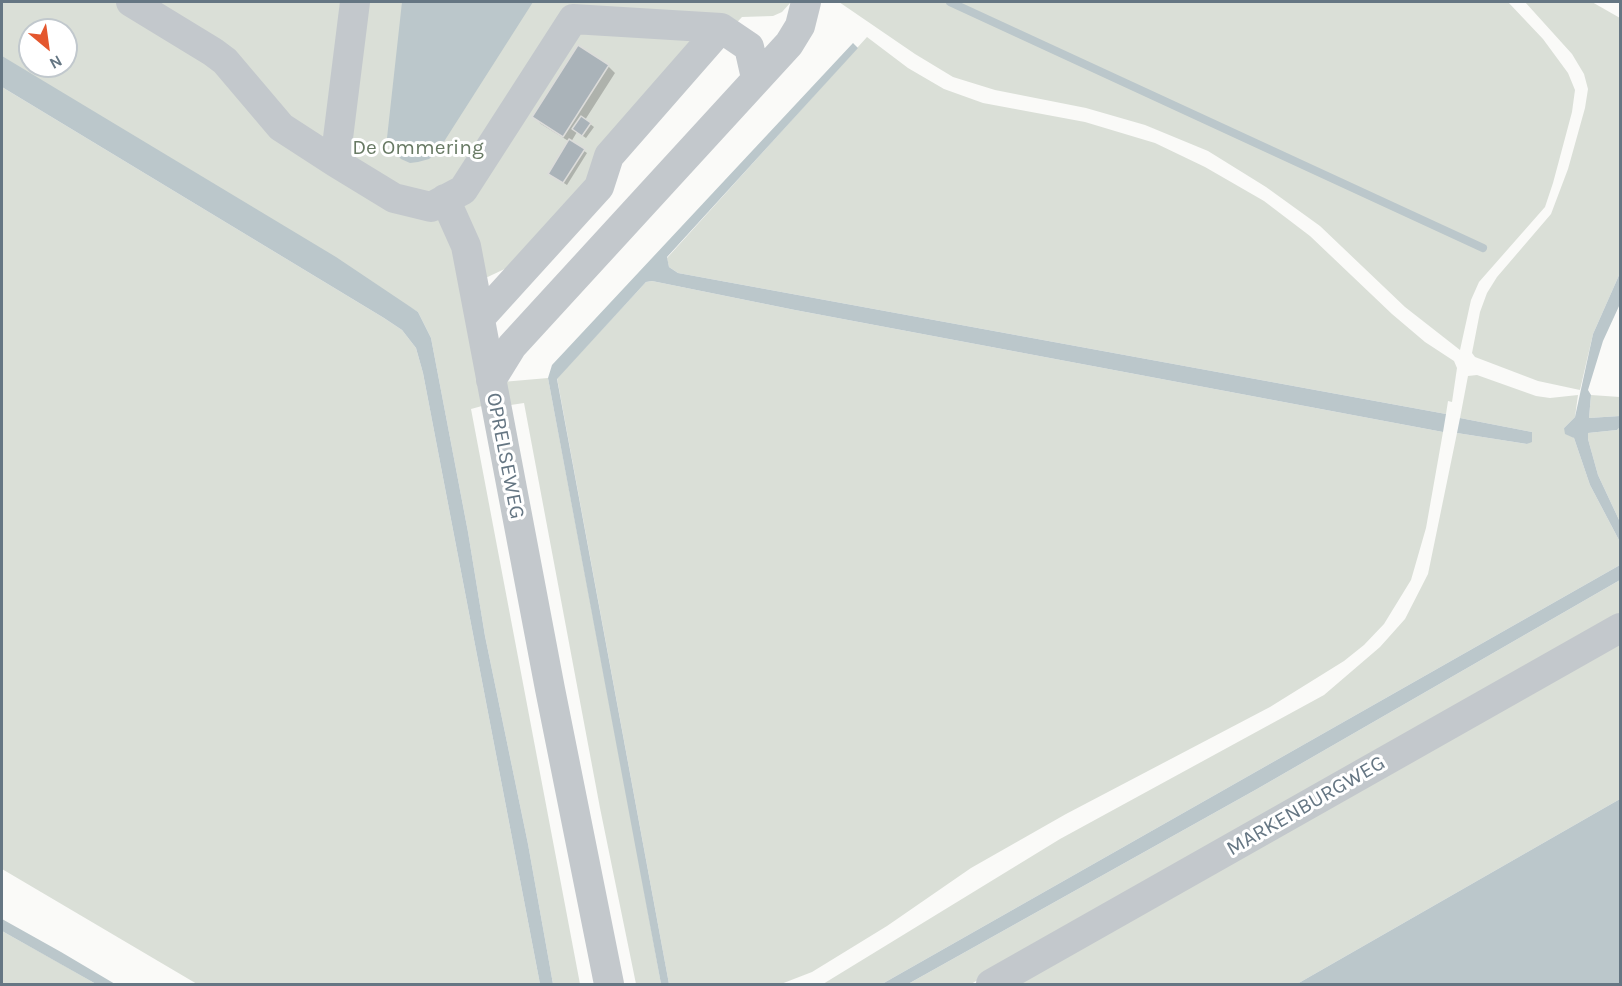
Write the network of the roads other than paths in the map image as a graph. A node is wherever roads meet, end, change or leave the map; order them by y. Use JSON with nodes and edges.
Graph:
{"nodes":[{"id":1,"x":131,"y":2,"type":"edge"},
{"id":2,"x":355,"y":2,"type":"edge"},
{"id":3,"x":806,"y":2,"type":"edge"},
{"id":4,"x":721,"y":28,"type":"junction"},
{"id":5,"x":756,"y":78,"type":"junction"},
{"id":6,"x":334,"y":162,"type":"junction"},
{"id":7,"x":445,"y":200,"type":"junction"},
{"id":8,"x":480,"y":318,"type":"junction"},
{"id":9,"x":491,"y":380,"type":"junction"},
{"id":10,"x":1620,"y":628,"type":"edge"},
{"id":11,"x":609,"y":984,"type":"edge"},
{"id":12,"x":991,"y":984,"type":"edge"}],
"edges":[{"from":1,"to":6,"type":"street"},
{"from":2,"to":6,"type":"street"},
{"from":3,"to":5,"type":"street","name":"OPRELSEWEG"},
{"from":4,"to":5,"type":"street"},
{"from":4,"to":7,"type":"street"},
{"from":4,"to":8,"type":"street"},
{"from":5,"to":9,"type":"street","name":"OPRELSEWEG"},
{"from":6,"to":7,"type":"street"},
{"from":7,"to":8,"type":"street"},
{"from":8,"to":9,"type":"street"},
{"from":9,"to":11,"type":"street","name":"OPRELSEWEG"},
{"from":10,"to":12,"type":"street","name":"MARKENBURGWEG"}]}
